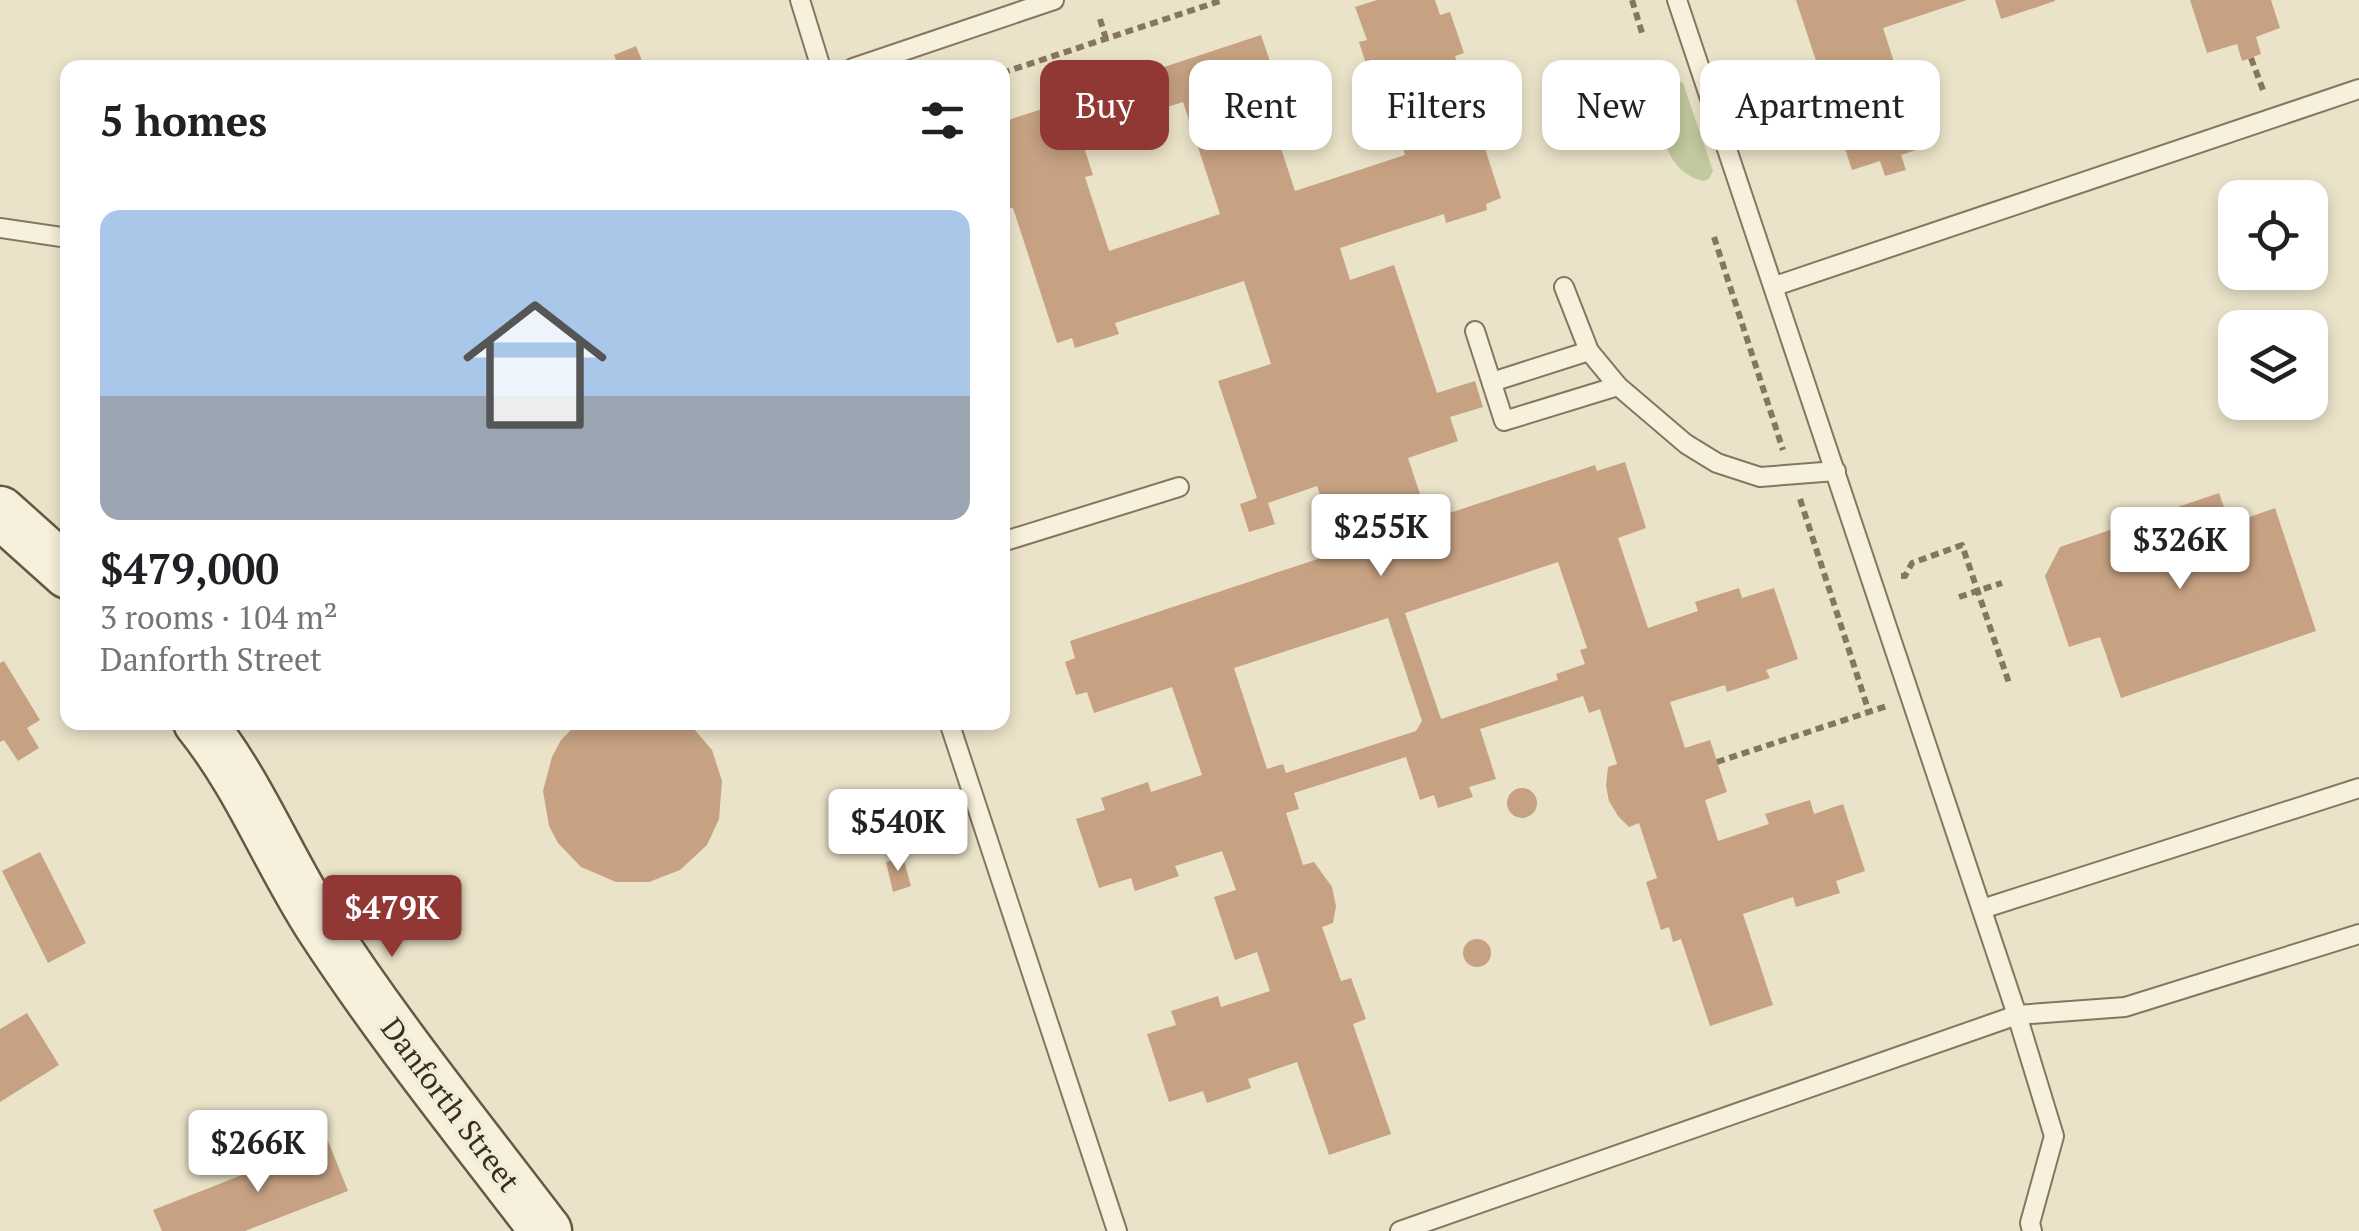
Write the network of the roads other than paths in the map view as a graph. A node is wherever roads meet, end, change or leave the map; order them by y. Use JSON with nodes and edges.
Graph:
{"nodes":[{"id":1,"x":800,"y":0,"type":"edge"},
{"id":2,"x":1054,"y":0,"type":"edge"},
{"id":3,"x":1677,"y":0,"type":"edge"},
{"id":4,"x":819,"y":60,"type":"edge"},
{"id":5,"x":877,"y":60,"type":"edge"},
{"id":6,"x":2359,"y":89,"type":"edge"},
{"id":7,"x":0,"y":228,"type":"edge"},
{"id":8,"x":60,"y":237,"type":"edge"},
{"id":9,"x":1775,"y":286,"type":"junction"},
{"id":10,"x":1564,"y":287,"type":"dead end"},
{"id":11,"x":1475,"y":331,"type":"dead end"},
{"id":12,"x":1588,"y":351,"type":"junction"},
{"id":13,"x":1492,"y":382,"type":"junction"},
{"id":14,"x":1618,"y":386,"type":"junction"},
{"id":15,"x":1836,"y":470,"type":"junction"},
{"id":16,"x":1179,"y":487,"type":"dead end"},
{"id":17,"x":0,"y":512,"type":"edge"},
{"id":18,"x":1010,"y":540,"type":"edge"},
{"id":19,"x":60,"y":565,"type":"edge"},
{"id":20,"x":205,"y":730,"type":"edge"},
{"id":21,"x":952,"y":730,"type":"edge"},
{"id":22,"x":2359,"y":788,"type":"edge"},
{"id":23,"x":1982,"y":910,"type":"junction"},
{"id":24,"x":2359,"y":934,"type":"edge"},
{"id":25,"x":2017,"y":1014,"type":"junction"},
{"id":26,"x":546,"y":1231,"type":"edge"},
{"id":27,"x":1117,"y":1231,"type":"edge"},
{"id":28,"x":1400,"y":1231,"type":"edge"},
{"id":29,"x":2032,"y":1231,"type":"edge"}],
"edges":[{"from":1,"to":4,"type":"lane"},
{"from":2,"to":5,"type":"lane"},
{"from":3,"to":9,"type":"lane"},
{"from":6,"to":9,"type":"lane"},
{"from":7,"to":8,"type":"lane"},
{"from":9,"to":15,"type":"lane"},
{"from":10,"to":12,"type":"lane"},
{"from":11,"to":13,"type":"lane"},
{"from":12,"to":13,"type":"lane"},
{"from":12,"to":14,"type":"lane"},
{"from":13,"to":14,"type":"lane"},
{"from":14,"to":15,"type":"lane"},
{"from":15,"to":23,"type":"lane"},
{"from":16,"to":18,"type":"lane"},
{"from":17,"to":19,"type":"street"},
{"from":20,"to":26,"type":"street","name":"Danforth Street"},
{"from":21,"to":27,"type":"lane"},
{"from":22,"to":23,"type":"lane"},
{"from":23,"to":25,"type":"lane"},
{"from":24,"to":25,"type":"lane"},
{"from":25,"to":28,"type":"lane"},
{"from":25,"to":29,"type":"lane"}]}
